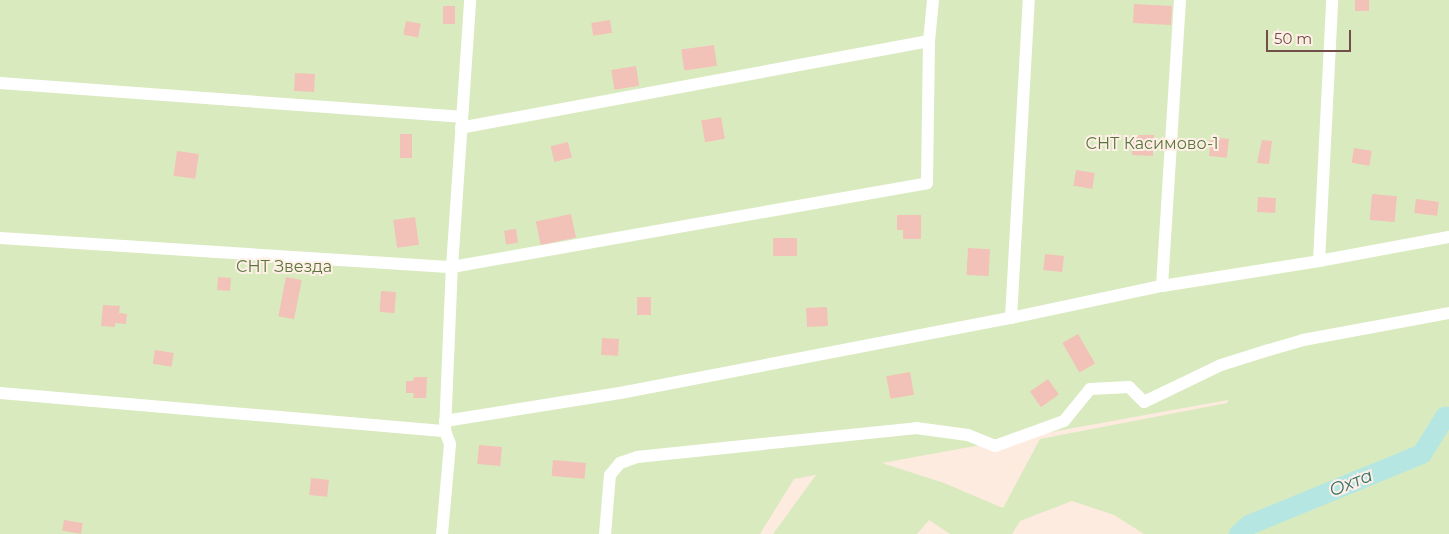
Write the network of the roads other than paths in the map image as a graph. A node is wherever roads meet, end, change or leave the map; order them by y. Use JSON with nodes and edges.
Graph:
{"nodes":[{"id":1,"x":470,"y":0,"type":"edge"},
{"id":2,"x":932,"y":0,"type":"edge"},
{"id":3,"x":1030,"y":0,"type":"edge"},
{"id":4,"x":1180,"y":0,"type":"edge"},
{"id":5,"x":1332,"y":0,"type":"edge"},
{"id":6,"x":929,"y":42,"type":"junction"},
{"id":7,"x":0,"y":83,"type":"edge"},
{"id":8,"x":461,"y":123,"type":"junction"},
{"id":9,"x":1449,"y":237,"type":"edge"},
{"id":10,"x":0,"y":238,"type":"edge"},
{"id":11,"x":1319,"y":261,"type":"junction"},
{"id":12,"x":452,"y":267,"type":"junction"},
{"id":13,"x":1162,"y":286,"type":"junction"},
{"id":14,"x":1449,"y":313,"type":"edge"},
{"id":15,"x":1011,"y":318,"type":"junction"},
{"id":16,"x":0,"y":392,"type":"edge"},
{"id":17,"x":445,"y":426,"type":"junction"},
{"id":18,"x":442,"y":534,"type":"edge"},
{"id":19,"x":605,"y":534,"type":"edge"}],
"edges":[{"from":1,"to":8,"type":"street"},
{"from":2,"to":6,"type":"street"},
{"from":3,"to":15,"type":"street"},
{"from":4,"to":13,"type":"street"},
{"from":5,"to":11,"type":"street"},
{"from":6,"to":8,"type":"street"},
{"from":6,"to":12,"type":"street"},
{"from":7,"to":8,"type":"street"},
{"from":8,"to":12,"type":"street"},
{"from":9,"to":11,"type":"street"},
{"from":10,"to":12,"type":"street"},
{"from":11,"to":13,"type":"street"},
{"from":12,"to":17,"type":"street"},
{"from":13,"to":15,"type":"street"},
{"from":14,"to":19,"type":"street"},
{"from":15,"to":17,"type":"street"},
{"from":16,"to":17,"type":"street"},
{"from":17,"to":18,"type":"street"}]}
